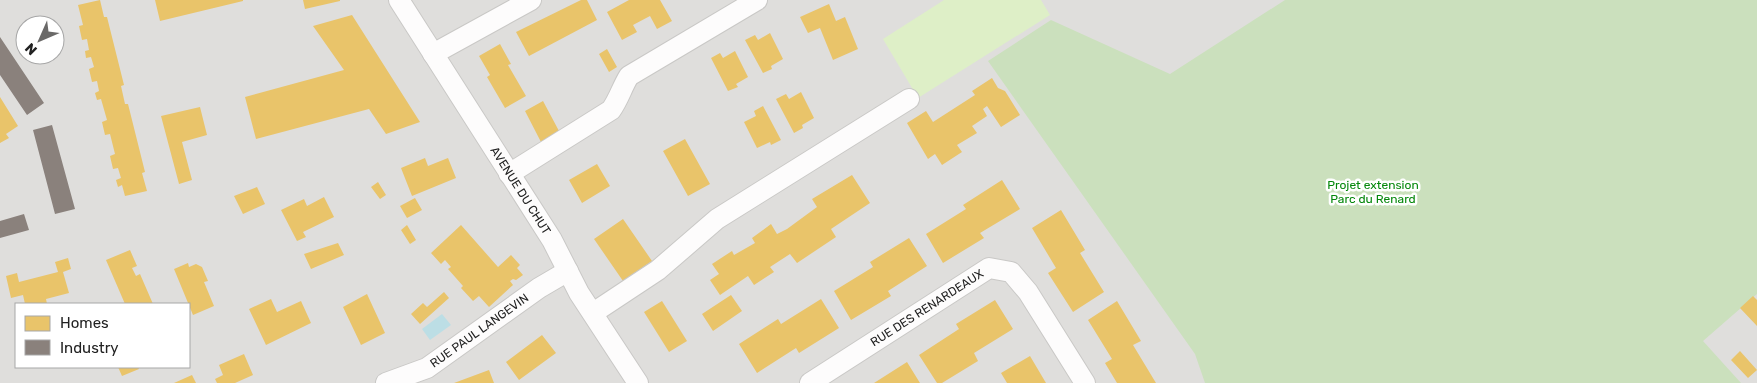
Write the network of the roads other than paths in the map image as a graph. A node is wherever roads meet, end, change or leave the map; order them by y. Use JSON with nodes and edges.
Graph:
{"nodes":[{"id":1,"x":400,"y":0,"type":"edge"},
{"id":2,"x":531,"y":0,"type":"edge"},
{"id":3,"x":757,"y":0,"type":"edge"},
{"id":4,"x":433,"y":54,"type":"junction"},
{"id":5,"x":909,"y":99,"type":"dead end"},
{"id":6,"x":509,"y":174,"type":"junction"},
{"id":7,"x":568,"y":270,"type":"junction"},
{"id":8,"x":593,"y":313,"type":"junction"},
{"id":9,"x":386,"y":383,"type":"edge"},
{"id":10,"x":638,"y":383,"type":"edge"},
{"id":11,"x":810,"y":383,"type":"edge"},
{"id":12,"x":1086,"y":383,"type":"edge"}],
"edges":[{"from":1,"to":4,"type":"street","name":"AVENUE DU CHUT"},
{"from":2,"to":4,"type":"street"},
{"from":3,"to":6,"type":"street"},
{"from":4,"to":6,"type":"street","name":"AVENUE DU CHUT"},
{"from":5,"to":8,"type":"street"},
{"from":6,"to":7,"type":"street","name":"AVENUE DU CHUT"},
{"from":7,"to":8,"type":"street","name":"AVENUE DU CHUT"},
{"from":7,"to":9,"type":"street","name":"RUE PAUL LANGEVIN"},
{"from":8,"to":10,"type":"street","name":"AVENUE DU CHUT"},
{"from":11,"to":12,"type":"street","name":"RUE DES RENARDEAUX"}]}
